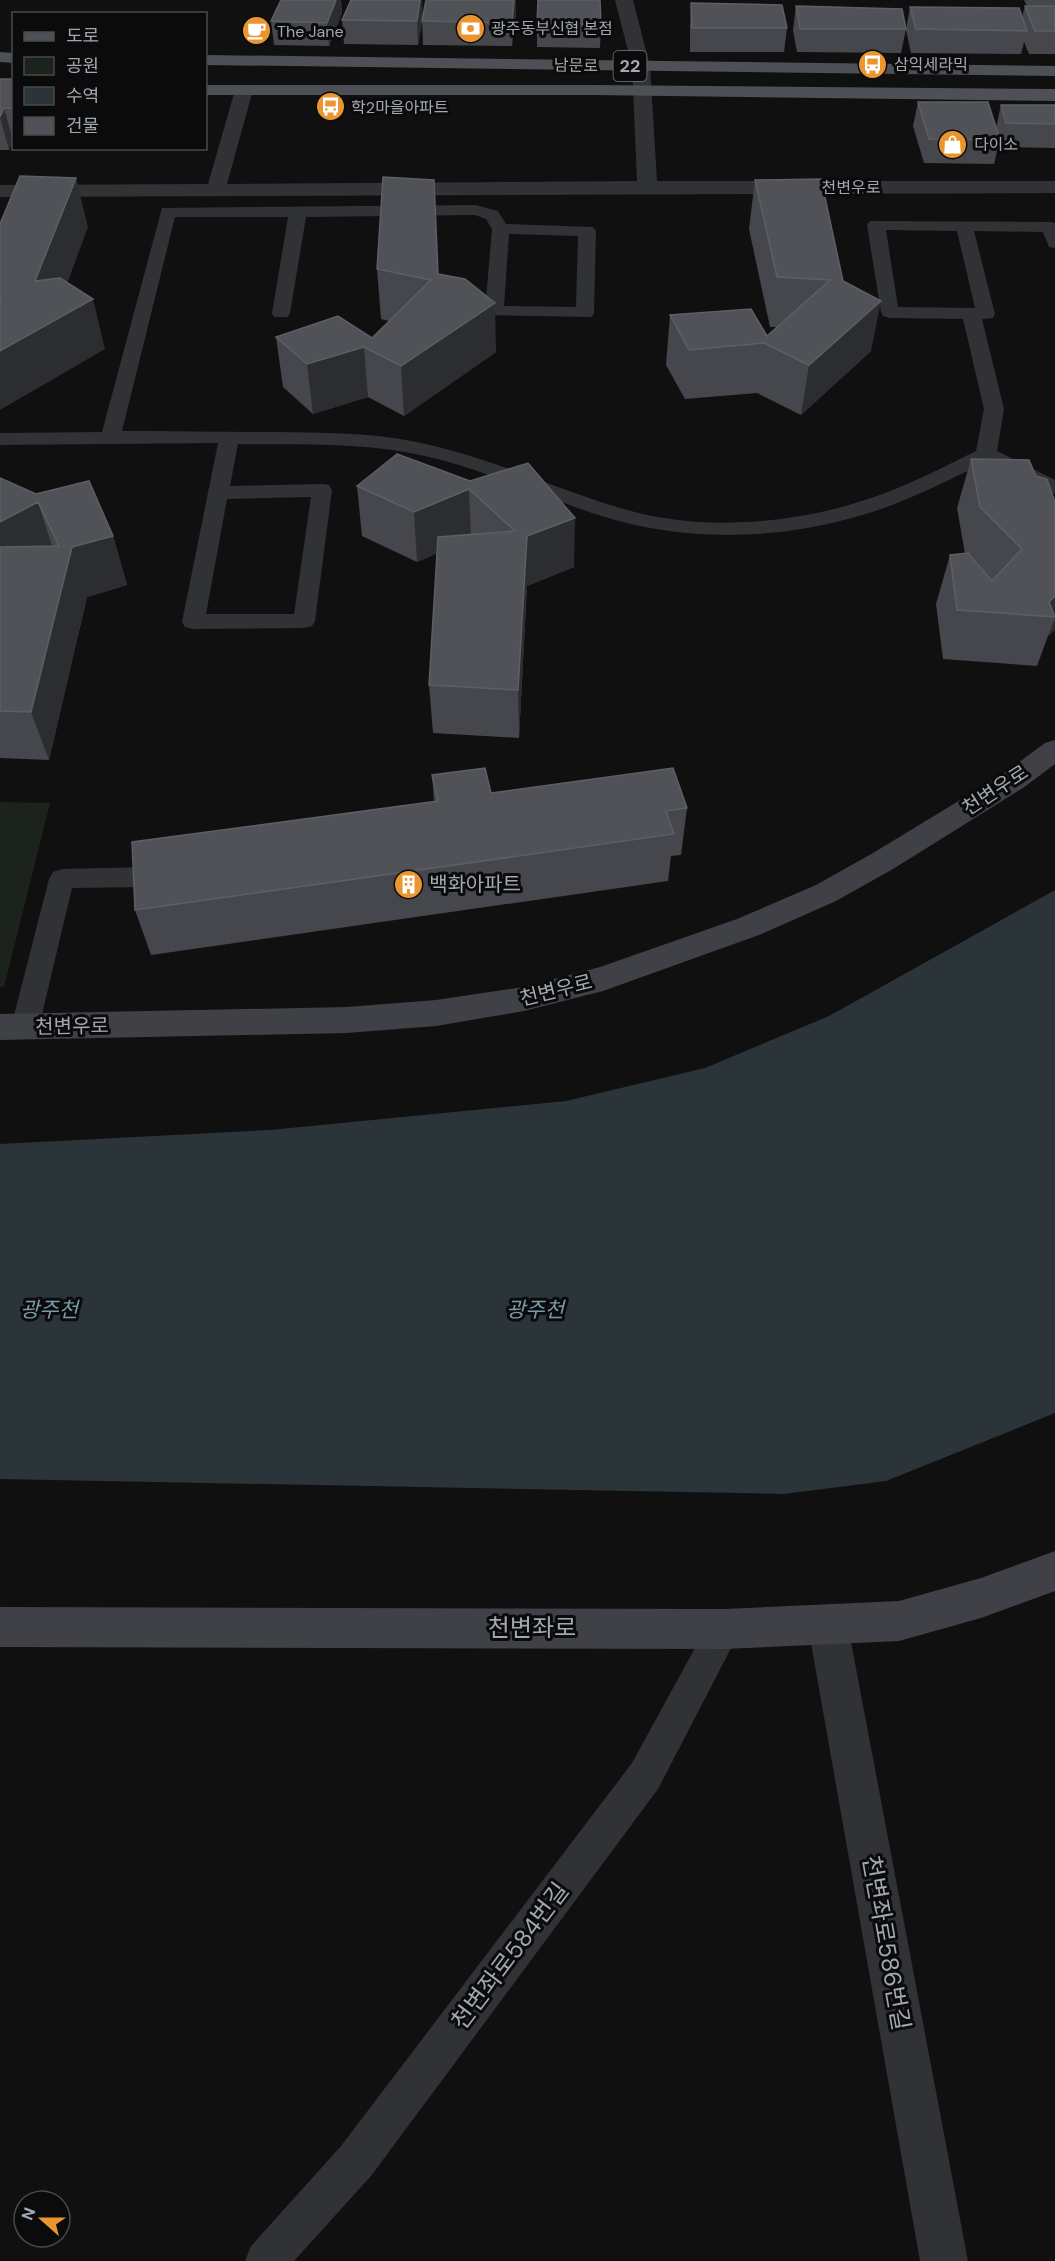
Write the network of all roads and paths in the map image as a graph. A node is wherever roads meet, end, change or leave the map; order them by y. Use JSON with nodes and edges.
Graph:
{"nodes":[{"id":1,"x":624,"y":0,"type":"edge"},
{"id":2,"x":207,"y":60,"type":"edge"},
{"id":3,"x":641,"y":66,"type":"junction"},
{"id":4,"x":1055,"y":71,"type":"edge"},
{"id":5,"x":207,"y":90,"type":"edge"},
{"id":6,"x":244,"y":90,"type":"junction"},
{"id":7,"x":642,"y":91,"type":"junction"},
{"id":8,"x":1055,"y":95,"type":"edge"},
{"id":9,"x":647,"y":187,"type":"junction"},
{"id":10,"x":1055,"y":188,"type":"edge"},
{"id":11,"x":216,"y":189,"type":"junction"},
{"id":12,"x":0,"y":190,"type":"edge"},
{"id":13,"x":298,"y":212,"type":"junction"},
{"id":14,"x":964,"y":226,"type":"junction"},
{"id":15,"x":501,"y":229,"type":"junction"},
{"id":16,"x":1055,"y":243,"type":"edge"},
{"id":17,"x":281,"y":313,"type":"dead end"},
{"id":18,"x":971,"y":314,"type":"junction"},
{"id":19,"x":229,"y":437,"type":"junction"},
{"id":20,"x":110,"y":438,"type":"junction"},
{"id":21,"x":0,"y":439,"type":"edge"},
{"id":22,"x":986,"y":454,"type":"junction"},
{"id":23,"x":1055,"y":488,"type":"edge"},
{"id":24,"x":218,"y":493,"type":"junction"},
{"id":25,"x":1055,"y":750,"type":"edge"},
{"id":26,"x":147,"y":877,"type":"edge"},
{"id":27,"x":13,"y":1027,"type":"edge"},
{"id":28,"x":1055,"y":1571,"type":"edge"},
{"id":29,"x":828,"y":1626,"type":"junction"},
{"id":30,"x":0,"y":1627,"type":"edge"},
{"id":31,"x":724,"y":1629,"type":"junction"},
{"id":32,"x":266,"y":2261,"type":"edge"},
{"id":33,"x":944,"y":2261,"type":"edge"}],
"edges":[{"from":1,"to":3,"type":"street"},
{"from":2,"to":3,"type":"main road","name":"남문로","number":"22"},
{"from":3,"to":4,"type":"main road","name":"남문로","number":"22"},
{"from":3,"to":7,"type":"street"},
{"from":5,"to":6,"type":"main road","name":"남문로","number":"22"},
{"from":6,"to":7,"type":"main road","name":"남문로","number":"22"},
{"from":6,"to":11,"type":"street"},
{"from":7,"to":8,"type":"main road","name":"남문로","number":"22"},
{"from":7,"to":9,"type":"street"},
{"from":9,"to":10,"type":"street","name":"천변우로"},
{"from":9,"to":11,"type":"street"},
{"from":11,"to":12,"type":"street"},
{"from":13,"to":15,"type":"lane"},
{"from":13,"to":17,"type":"lane"},
{"from":13,"to":20,"type":"lane"},
{"from":14,"to":16,"type":"lane"},
{"from":14,"to":18,"type":"lane"},
{"from":14,"to":18,"type":"lane"},
{"from":15,"to":15,"type":"lane"},
{"from":18,"to":22,"type":"lane"},
{"from":19,"to":20,"type":"lane"},
{"from":19,"to":22,"type":"lane"},
{"from":19,"to":24,"type":"lane"},
{"from":20,"to":21,"type":"lane"},
{"from":22,"to":23,"type":"lane"},
{"from":24,"to":24,"type":"lane"},
{"from":25,"to":27,"type":"main road","name":"천변우로"},
{"from":26,"to":27,"type":"lane"},
{"from":28,"to":29,"type":"main road","name":"천변좌로"},
{"from":29,"to":31,"type":"main road","name":"천변좌로"},
{"from":29,"to":33,"type":"street","name":"천변좌로586번길"},
{"from":30,"to":31,"type":"main road","name":"천변좌로"},
{"from":31,"to":32,"type":"lane","name":"천변좌로584번길"}]}
